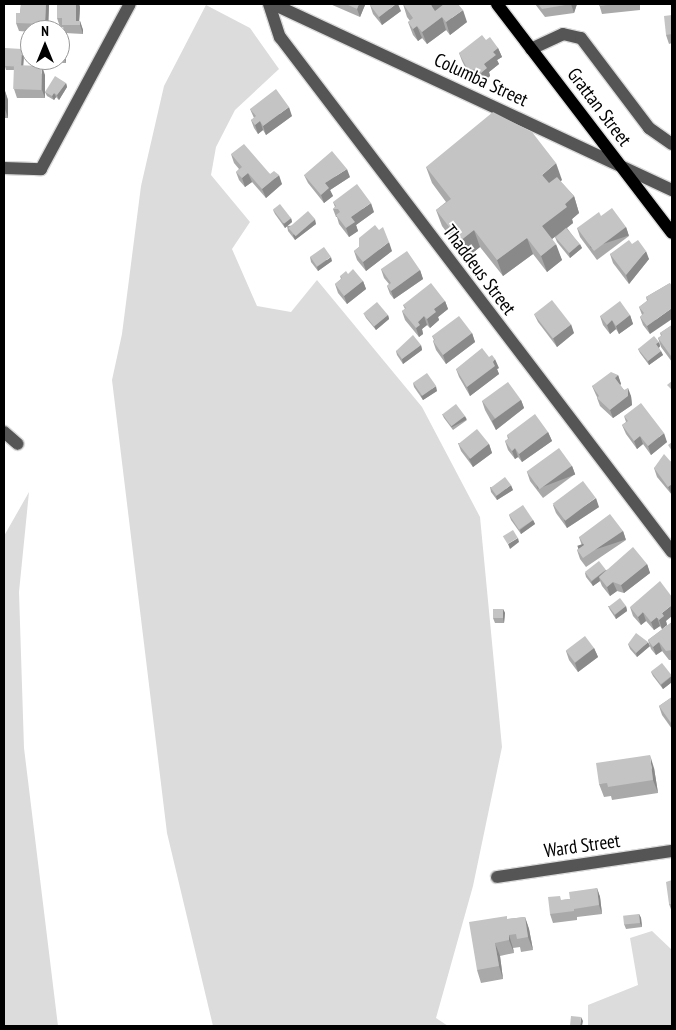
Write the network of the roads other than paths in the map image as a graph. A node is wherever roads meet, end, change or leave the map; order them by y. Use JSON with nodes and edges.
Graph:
{"nodes":[{"id":1,"x":130,"y":4,"type":"edge"},
{"id":2,"x":269,"y":4,"type":"edge"},
{"id":3,"x":273,"y":4,"type":"edge"},
{"id":4,"x":497,"y":4,"type":"edge"},
{"id":5,"x":531,"y":48,"type":"junction"},
{"id":6,"x":672,"y":144,"type":"edge"},
{"id":7,"x":621,"y":166,"type":"junction"},
{"id":8,"x":4,"y":168,"type":"edge"},
{"id":9,"x":672,"y":190,"type":"edge"},
{"id":10,"x":672,"y":233,"type":"edge"},
{"id":11,"x":4,"y":432,"type":"edge"},
{"id":12,"x":18,"y":444,"type":"dead end"},
{"id":13,"x":672,"y":552,"type":"edge"},
{"id":14,"x":672,"y":851,"type":"edge"},
{"id":15,"x":497,"y":877,"type":"dead end"}],
"edges":[{"from":1,"to":8,"type":"street"},
{"from":2,"to":13,"type":"street","name":"Thaddeus Street"},
{"from":3,"to":7,"type":"street","name":"Columba Street"},
{"from":4,"to":5,"type":"main road","name":"Grattan Street"},
{"from":5,"to":6,"type":"street"},
{"from":5,"to":7,"type":"main road","name":"Grattan Street"},
{"from":7,"to":9,"type":"street","name":"Columba Street"},
{"from":7,"to":10,"type":"main road","name":"Grattan Street"},
{"from":11,"to":12,"type":"street"},
{"from":14,"to":15,"type":"street","name":"Ward Street"}]}
